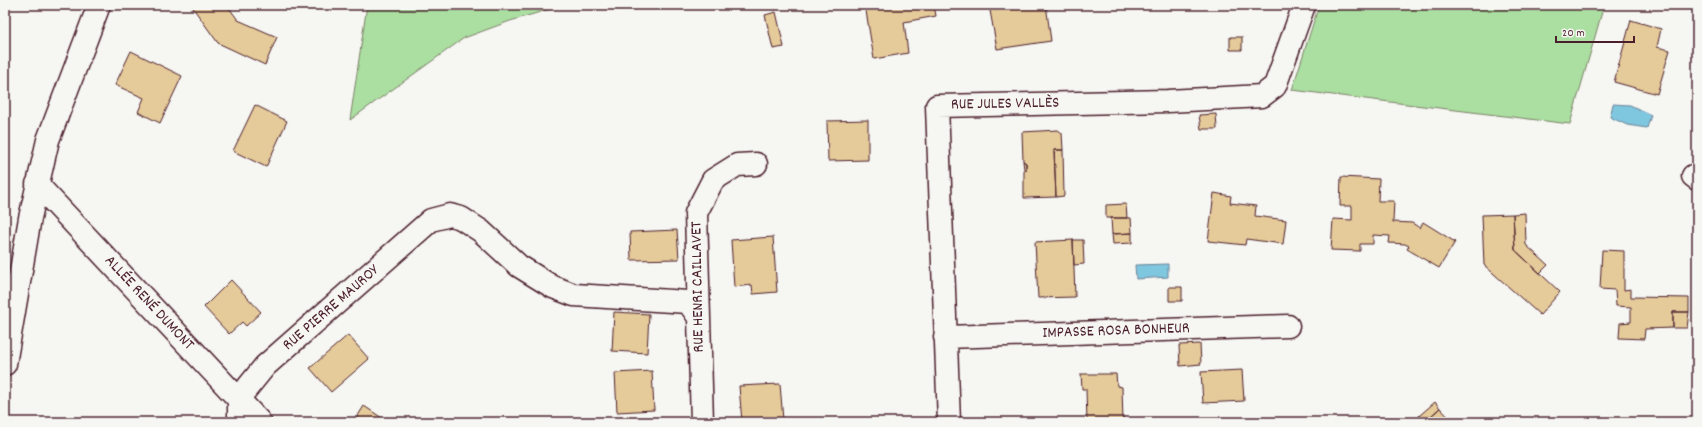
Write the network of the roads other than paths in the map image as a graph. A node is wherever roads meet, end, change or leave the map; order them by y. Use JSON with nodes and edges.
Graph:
{"nodes":[{"id":1,"x":99,"y":5,"type":"edge"},
{"id":2,"x":1304,"y":5,"type":"edge"},
{"id":3,"x":756,"y":164,"type":"dead end"},
{"id":4,"x":37,"y":184,"type":"junction"},
{"id":5,"x":698,"y":316,"type":"junction"},
{"id":6,"x":1288,"y":326,"type":"dead end"},
{"id":7,"x":945,"y":337,"type":"junction"},
{"id":8,"x":5,"y":364,"type":"edge"},
{"id":9,"x":239,"y":398,"type":"junction"},
{"id":10,"x":239,"y":422,"type":"edge"},
{"id":11,"x":260,"y":422,"type":"edge"},
{"id":12,"x":702,"y":422,"type":"edge"},
{"id":13,"x":949,"y":422,"type":"edge"}],
"edges":[{"from":1,"to":4,"type":"street"},
{"from":2,"to":7,"type":"street","name":"RUE JULES VALLÈS"},
{"from":3,"to":5,"type":"street","name":"RUE HENRI CAILLAVET"},
{"from":4,"to":8,"type":"street"},
{"from":4,"to":9,"type":"street","name":"ALLÉE RENÉ DUMONT"},
{"from":5,"to":9,"type":"street","name":"RUE PIERRE MAUROY"},
{"from":5,"to":12,"type":"street","name":"RUE HENRI CAILLAVET"},
{"from":6,"to":7,"type":"street","name":"IMPASSE ROSA BONHEUR"},
{"from":7,"to":13,"type":"street","name":"RUE JULES VALLÈS"},
{"from":9,"to":10,"type":"street"},
{"from":9,"to":11,"type":"street","name":"ALLÉE RENÉ DUMONT"}]}
